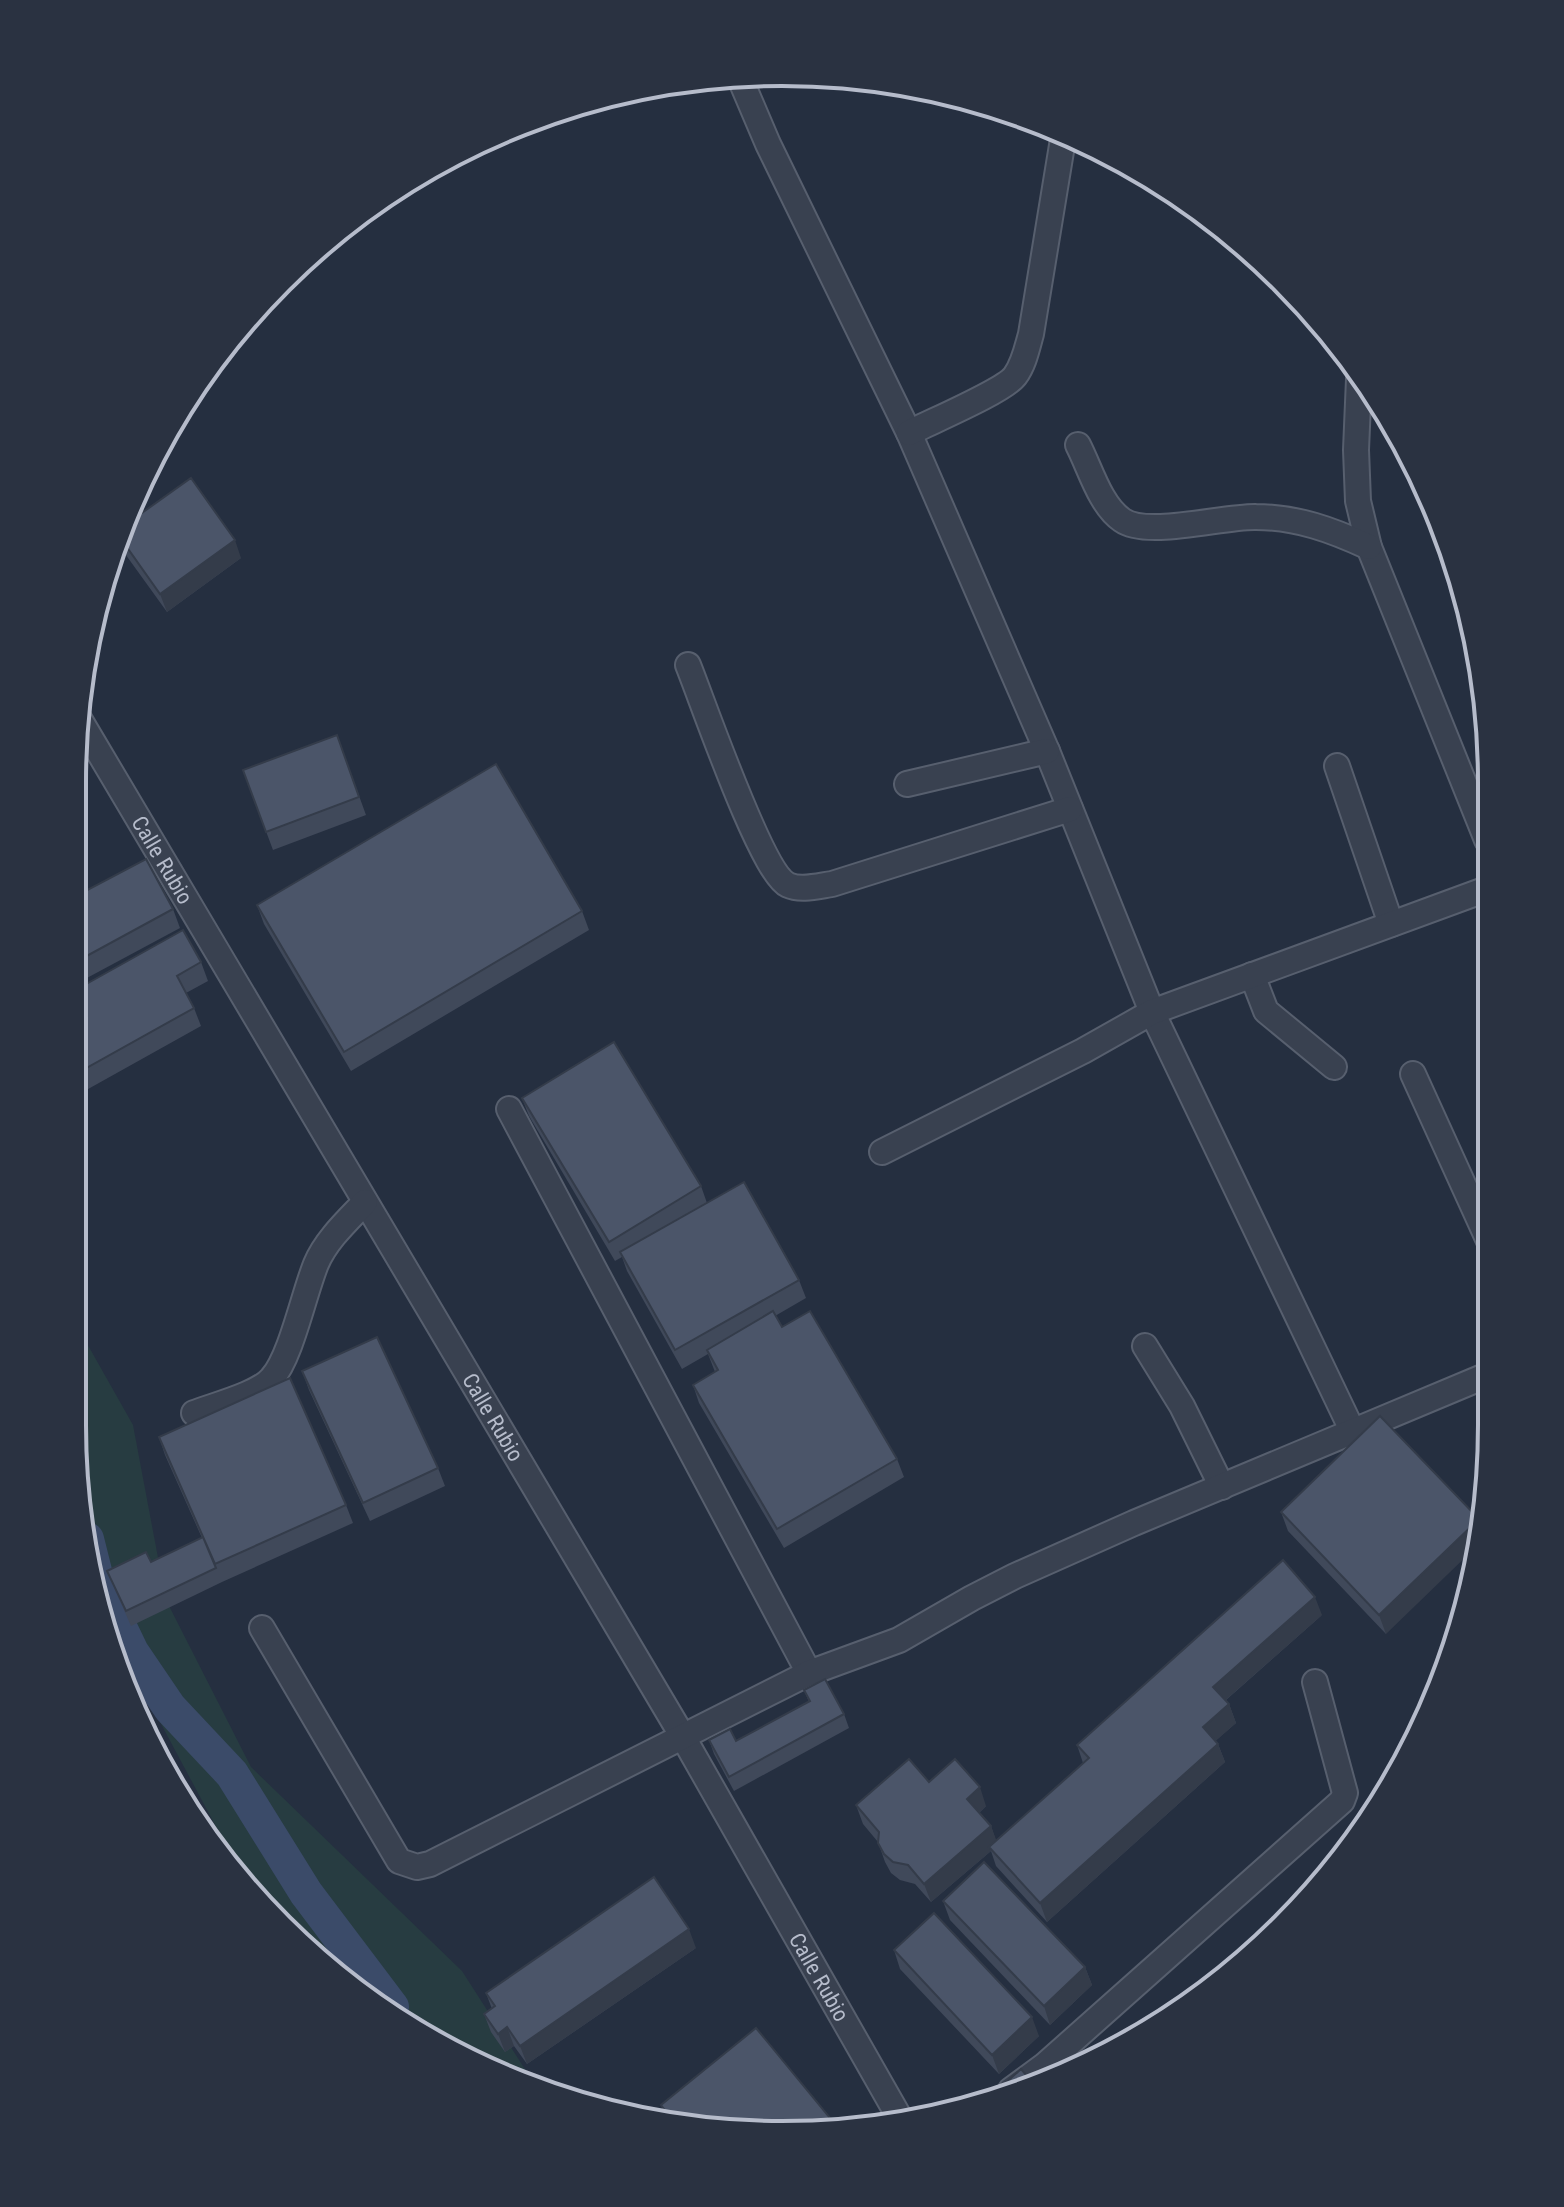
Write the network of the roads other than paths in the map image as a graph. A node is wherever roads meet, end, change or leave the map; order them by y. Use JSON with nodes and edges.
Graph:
{"nodes":[{"id":1,"x":744,"y":87,"type":"edge"},
{"id":2,"x":1062,"y":145,"type":"edge"},
{"id":3,"x":1358,"y":392,"type":"edge"},
{"id":4,"x":909,"y":433,"type":"junction"},
{"id":5,"x":1078,"y":445,"type":"dead end"},
{"id":6,"x":1369,"y":547,"type":"junction"},
{"id":7,"x":688,"y":665,"type":"dead end"},
{"id":8,"x":87,"y":733,"type":"edge"},
{"id":9,"x":1047,"y":751,"type":"junction"},
{"id":10,"x":1337,"y":766,"type":"dead end"},
{"id":11,"x":907,"y":784,"type":"dead end"},
{"id":12,"x":1478,"y":802,"type":"edge"},
{"id":13,"x":1070,"y":809,"type":"junction"},
{"id":14,"x":1478,"y":892,"type":"edge"},
{"id":15,"x":1391,"y":924,"type":"junction"},
{"id":16,"x":1252,"y":975,"type":"junction"},
{"id":17,"x":1152,"y":1012,"type":"junction"},
{"id":18,"x":1334,"y":1067,"type":"dead end"},
{"id":19,"x":1413,"y":1074,"type":"dead end"},
{"id":20,"x":509,"y":1109,"type":"dead end"},
{"id":21,"x":882,"y":1152,"type":"dead end"},
{"id":22,"x":365,"y":1202,"type":"junction"},
{"id":23,"x":1478,"y":1217,"type":"edge"},
{"id":24,"x":1145,"y":1346,"type":"dead end"},
{"id":25,"x":1478,"y":1379,"type":"edge"},
{"id":26,"x":194,"y":1413,"type":"dead end"},
{"id":27,"x":1353,"y":1432,"type":"junction"},
{"id":28,"x":1222,"y":1487,"type":"junction"},
{"id":29,"x":262,"y":1628,"type":"dead end"},
{"id":30,"x":809,"y":1673,"type":"junction"},
{"id":31,"x":1315,"y":1682,"type":"dead end"},
{"id":32,"x":683,"y":1737,"type":"junction"},
{"id":33,"x":1031,"y":2074,"type":"edge"},
{"id":34,"x":896,"y":2111,"type":"edge"}],
"edges":[{"from":1,"to":4,"type":"street"},
{"from":2,"to":4,"type":"street"},
{"from":3,"to":6,"type":"street"},
{"from":4,"to":9,"type":"street"},
{"from":5,"to":6,"type":"street"},
{"from":6,"to":12,"type":"street"},
{"from":7,"to":13,"type":"street"},
{"from":8,"to":22,"type":"street","name":"Calle Rubio"},
{"from":9,"to":11,"type":"street"},
{"from":9,"to":13,"type":"street"},
{"from":10,"to":15,"type":"street"},
{"from":13,"to":17,"type":"street"},
{"from":14,"to":15,"type":"street"},
{"from":15,"to":16,"type":"street"},
{"from":16,"to":17,"type":"street"},
{"from":16,"to":18,"type":"street"},
{"from":17,"to":21,"type":"street"},
{"from":17,"to":27,"type":"street"},
{"from":19,"to":23,"type":"street"},
{"from":20,"to":30,"type":"street"},
{"from":22,"to":26,"type":"street"},
{"from":22,"to":32,"type":"street","name":"Calle Rubio"},
{"from":24,"to":28,"type":"street"},
{"from":25,"to":27,"type":"street"},
{"from":27,"to":28,"type":"street"},
{"from":28,"to":30,"type":"street"},
{"from":29,"to":32,"type":"street"},
{"from":30,"to":32,"type":"street"},
{"from":31,"to":33,"type":"street"},
{"from":32,"to":34,"type":"street","name":"Calle Rubio"}]}
